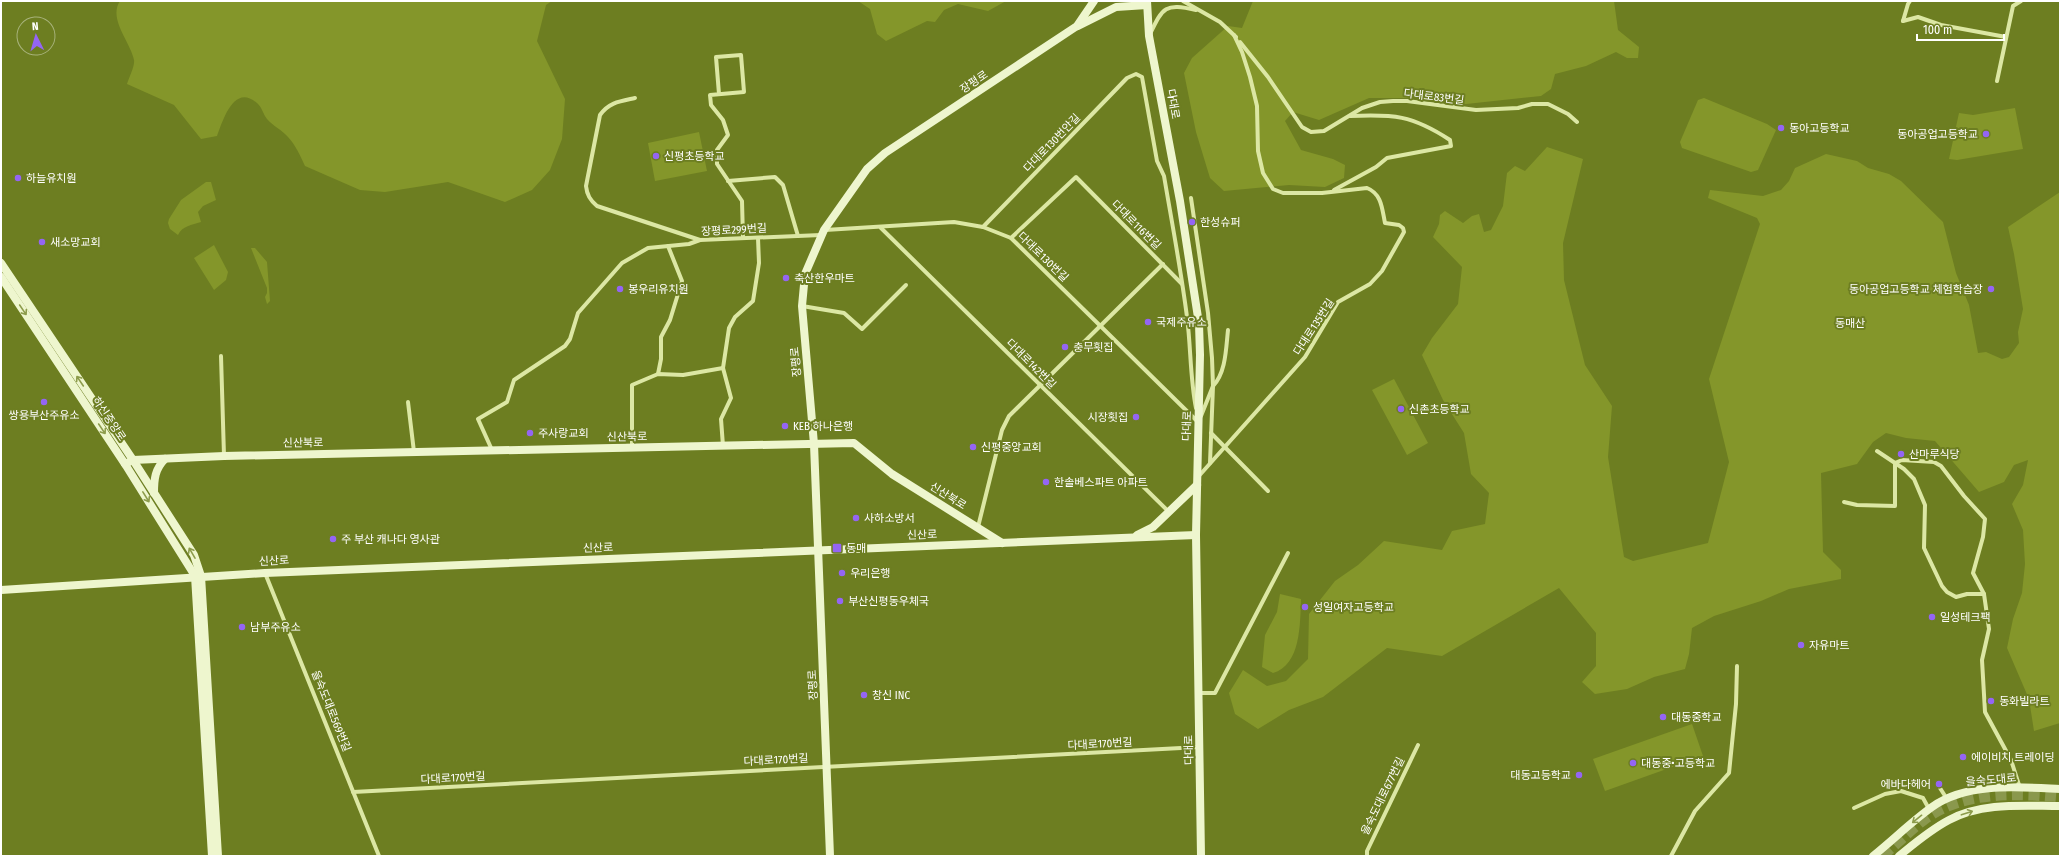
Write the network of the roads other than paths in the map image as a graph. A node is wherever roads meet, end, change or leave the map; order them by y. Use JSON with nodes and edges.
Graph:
{"nodes":[{"id":1,"x":1094,"y":1,"type":"edge"},
{"id":2,"x":1184,"y":1,"type":"edge"},
{"id":3,"x":1910,"y":1,"type":"edge"},
{"id":4,"x":2021,"y":1,"type":"edge"},
{"id":5,"x":1147,"y":3,"type":"edge"},
{"id":6,"x":1202,"y":11,"type":"junction"},
{"id":7,"x":1077,"y":26,"type":"junction"},
{"id":8,"x":1234,"y":35,"type":"junction"},
{"id":9,"x":1149,"y":36,"type":"junction"},
{"id":10,"x":2006,"y":37,"type":"junction"},
{"id":11,"x":1997,"y":81,"type":"dead end"},
{"id":12,"x":719,"y":94,"type":"junction"},
{"id":13,"x":635,"y":98,"type":"dead end"},
{"id":14,"x":1349,"y":116,"type":"junction"},
{"id":15,"x":1577,"y":122,"type":"dead end"},
{"id":16,"x":728,"y":181,"type":"junction"},
{"id":17,"x":1331,"y":192,"type":"junction"},
{"id":18,"x":1191,"y":198,"type":"dead end"},
{"id":19,"x":983,"y":227,"type":"junction"},
{"id":20,"x":881,"y":228,"type":"junction"},
{"id":21,"x":823,"y":233,"type":"junction"},
{"id":22,"x":798,"y":236,"type":"junction"},
{"id":23,"x":743,"y":238,"type":"junction"},
{"id":24,"x":758,"y":238,"type":"junction"},
{"id":25,"x":1011,"y":238,"type":"junction"},
{"id":26,"x":700,"y":240,"type":"junction"},
{"id":27,"x":668,"y":246,"type":"junction"},
{"id":28,"x":1,"y":263,"type":"edge"},
{"id":29,"x":1163,"y":264,"type":"junction"},
{"id":30,"x":1,"y":277,"type":"edge"},
{"id":31,"x":1183,"y":284,"type":"junction"},
{"id":32,"x":906,"y":285,"type":"dead end"},
{"id":33,"x":802,"y":306,"type":"junction"},
{"id":34,"x":1101,"y":326,"type":"junction"},
{"id":35,"x":1228,"y":330,"type":"dead end"},
{"id":36,"x":221,"y":356,"type":"dead end"},
{"id":37,"x":723,"y":368,"type":"junction"},
{"id":38,"x":658,"y":374,"type":"junction"},
{"id":39,"x":1040,"y":385,"type":"junction"},
{"id":40,"x":1212,"y":386,"type":"junction"},
{"id":41,"x":408,"y":402,"type":"dead end"},
{"id":42,"x":1198,"y":422,"type":"junction"},
{"id":43,"x":1211,"y":433,"type":"junction"},
{"id":44,"x":814,"y":444,"type":"junction"},
{"id":45,"x":723,"y":446,"type":"junction"},
{"id":46,"x":1225,"y":447,"type":"junction"},
{"id":47,"x":632,"y":448,"type":"junction"},
{"id":48,"x":492,"y":451,"type":"junction"},
{"id":49,"x":1877,"y":451,"type":"dead end"},
{"id":50,"x":414,"y":452,"type":"junction"},
{"id":51,"x":224,"y":456,"type":"junction"},
{"id":52,"x":165,"y":459,"type":"junction"},
{"id":53,"x":133,"y":460,"type":"junction"},
{"id":54,"x":1210,"y":463,"type":"junction"},
{"id":55,"x":1895,"y":463,"type":"junction"},
{"id":56,"x":125,"y":464,"type":"junction"},
{"id":57,"x":1197,"y":481,"type":"junction"},
{"id":58,"x":1268,"y":491,"type":"dead end"},
{"id":59,"x":154,"y":494,"type":"junction"},
{"id":60,"x":1844,"y":502,"type":"dead end"},
{"id":61,"x":1170,"y":513,"type":"junction"},
{"id":62,"x":978,"y":527,"type":"junction"},
{"id":63,"x":1196,"y":535,"type":"junction"},
{"id":64,"x":1133,"y":537,"type":"junction"},
{"id":65,"x":1002,"y":543,"type":"junction"},
{"id":66,"x":818,"y":550,"type":"junction"},
{"id":67,"x":1288,"y":553,"type":"dead end"},
{"id":68,"x":265,"y":573,"type":"junction"},
{"id":69,"x":198,"y":576,"type":"junction"},
{"id":70,"x":1,"y":590,"type":"edge"},
{"id":71,"x":1984,"y":594,"type":"junction"},
{"id":72,"x":1737,"y":666,"type":"dead end"},
{"id":73,"x":1198,"y":693,"type":"junction"},
{"id":74,"x":1418,"y":745,"type":"dead end"},
{"id":75,"x":1200,"y":747,"type":"junction"},
{"id":76,"x":828,"y":767,"type":"junction"},
{"id":77,"x":1940,"y":788,"type":"dead end"},
{"id":78,"x":2020,"y":788,"type":"junction"},
{"id":79,"x":2060,"y":789,"type":"edge"},
{"id":80,"x":353,"y":792,"type":"junction"},
{"id":81,"x":1947,"y":799,"type":"junction"},
{"id":82,"x":2060,"y":806,"type":"edge"},
{"id":83,"x":1854,"y":808,"type":"dead end"},
{"id":84,"x":1929,"y":809,"type":"junction"},
{"id":85,"x":212,"y":856,"type":"edge"},
{"id":86,"x":218,"y":856,"type":"edge"},
{"id":87,"x":379,"y":856,"type":"edge"},
{"id":88,"x":830,"y":856,"type":"edge"},
{"id":89,"x":1201,"y":856,"type":"edge"},
{"id":90,"x":1367,"y":856,"type":"edge"},
{"id":91,"x":1671,"y":856,"type":"edge"},
{"id":92,"x":1874,"y":856,"type":"edge"},
{"id":93,"x":1899,"y":856,"type":"edge"}],
"edges":[{"from":1,"to":7,"type":"street","name":"장평로"},
{"from":2,"to":6,"type":"street","name":"다대로83번길"},
{"from":3,"to":10,"type":"street"},
{"from":4,"to":10,"type":"street"},
{"from":5,"to":7,"type":"street"},
{"from":5,"to":9,"type":"street","name":"다대로"},
{"from":6,"to":8,"type":"street","name":"다대로83번길"},
{"from":6,"to":9,"type":"street"},
{"from":7,"to":21,"type":"street","name":"장평로"},
{"from":8,"to":14,"type":"street","name":"다대로83번길"},
{"from":8,"to":17,"type":"street","name":"다대로135번길"},
{"from":9,"to":42,"type":"street","name":"다대로"},
{"from":10,"to":11,"type":"street"},
{"from":12,"to":12,"type":"street"},
{"from":12,"to":16,"type":"street"},
{"from":13,"to":26,"type":"street"},
{"from":14,"to":15,"type":"street","name":"다대로83번길"},
{"from":14,"to":17,"type":"street"},
{"from":16,"to":22,"type":"street"},
{"from":16,"to":23,"type":"street"},
{"from":17,"to":46,"type":"street","name":"다대로135번길"},
{"from":18,"to":40,"type":"street"},
{"from":19,"to":20,"type":"street","name":"다대로130번길"},
{"from":19,"to":25,"type":"street","name":"다대로130번길"},
{"from":19,"to":31,"type":"street","name":"다대로130번안길"},
{"from":20,"to":21,"type":"street","name":"다대로130번길"},
{"from":20,"to":39,"type":"street","name":"다대로142번길"},
{"from":21,"to":22,"type":"street","name":"장평로299번길"},
{"from":21,"to":33,"type":"street","name":"장평로"},
{"from":22,"to":24,"type":"street","name":"장평로299번길"},
{"from":23,"to":24,"type":"street","name":"장평로299번길"},
{"from":23,"to":26,"type":"street","name":"장평로299번길"},
{"from":24,"to":37,"type":"street"},
{"from":25,"to":29,"type":"street","name":"다대로116번길"},
{"from":25,"to":34,"type":"street","name":"다대로130번길"},
{"from":26,"to":27,"type":"street","name":"장평로299번길"},
{"from":27,"to":38,"type":"street"},
{"from":27,"to":48,"type":"street","name":"장평로299번길"},
{"from":53,"to":28,"type":"street","one_way":true},
{"from":29,"to":31,"type":"street","name":"다대로116번길"},
{"from":29,"to":34,"type":"street"},
{"from":30,"to":56,"type":"street","name":"하신중앙로","one_way":true},
{"from":31,"to":42,"type":"street"},
{"from":32,"to":33,"type":"street"},
{"from":33,"to":44,"type":"street","name":"장평로"},
{"from":34,"to":39,"type":"street"},
{"from":34,"to":42,"type":"street","name":"다대로130번길"},
{"from":35,"to":40,"type":"street"},
{"from":36,"to":51,"type":"street"},
{"from":37,"to":38,"type":"street"},
{"from":37,"to":45,"type":"street"},
{"from":38,"to":47,"type":"street"},
{"from":39,"to":61,"type":"street","name":"다대로142번길"},
{"from":39,"to":62,"type":"street"},
{"from":40,"to":42,"type":"street"},
{"from":40,"to":43,"type":"street"},
{"from":41,"to":50,"type":"street"},
{"from":42,"to":57,"type":"street","name":"다대로"},
{"from":43,"to":46,"type":"street"},
{"from":43,"to":54,"type":"street"},
{"from":44,"to":45,"type":"street","name":"신산북로"},
{"from":44,"to":62,"type":"street","name":"신산북로"},
{"from":44,"to":66,"type":"street","name":"장평로"},
{"from":45,"to":47,"type":"street","name":"신산북로"},
{"from":46,"to":54,"type":"street","name":"다대로135번길"},
{"from":46,"to":58,"type":"street"},
{"from":47,"to":48,"type":"street","name":"신산북로"},
{"from":48,"to":50,"type":"street","name":"신산북로"},
{"from":49,"to":55,"type":"street"},
{"from":50,"to":51,"type":"street","name":"신산북로"},
{"from":51,"to":52,"type":"street","name":"신산북로"},
{"from":52,"to":53,"type":"street","name":"신산북로"},
{"from":52,"to":59,"type":"street"},
{"from":53,"to":56,"type":"street","name":"신산북로"},
{"from":53,"to":59,"type":"street"},
{"from":54,"to":57,"type":"street","name":"다대로135번길"},
{"from":55,"to":60,"type":"street"},
{"from":55,"to":71,"type":"street"},
{"from":55,"to":71,"type":"street"},
{"from":56,"to":69,"type":"street","name":"하신중앙로","one_way":true},
{"from":57,"to":61,"type":"street"},
{"from":57,"to":63,"type":"street","name":"다대로"},
{"from":69,"to":59,"type":"street","one_way":true},
{"from":61,"to":64,"type":"street"},
{"from":62,"to":65,"type":"street","name":"신산북로"},
{"from":63,"to":64,"type":"street","name":"신산로"},
{"from":63,"to":73,"type":"street","name":"다대로"},
{"from":64,"to":65,"type":"street","name":"신산로"},
{"from":65,"to":66,"type":"street","name":"신산로"},
{"from":66,"to":68,"type":"street","name":"신산로"},
{"from":66,"to":76,"type":"street","name":"장평로"},
{"from":67,"to":73,"type":"street"},
{"from":68,"to":69,"type":"street","name":"신산로"},
{"from":68,"to":80,"type":"street","name":"을숙도대로569번길"},
{"from":69,"to":70,"type":"street","name":"신산로"},
{"from":69,"to":85,"type":"street"},
{"from":69,"to":86,"type":"street"},
{"from":71,"to":78,"type":"street"},
{"from":72,"to":91,"type":"street"},
{"from":73,"to":75,"type":"street","name":"다대로"},
{"from":74,"to":90,"type":"street","name":"을숙도대로677번길"},
{"from":75,"to":76,"type":"street","name":"다대로170번길"},
{"from":75,"to":89,"type":"street","name":"다대로"},
{"from":76,"to":80,"type":"street","name":"다대로170번길"},
{"from":76,"to":88,"type":"street","name":"장평로"},
{"from":77,"to":81,"type":"street"},
{"from":78,"to":79,"type":"street","name":"을숙도대로"},
{"from":78,"to":81,"type":"street","name":"을숙도대로"},
{"from":80,"to":87,"type":"street","name":"을숙도대로569번길"},
{"from":81,"to":84,"type":"street","name":"을숙도대로"},
{"from":93,"to":82,"type":"street","one_way":true},
{"from":83,"to":84,"type":"street"},
{"from":84,"to":92,"type":"street","name":"을숙도대로","one_way":true}]}
